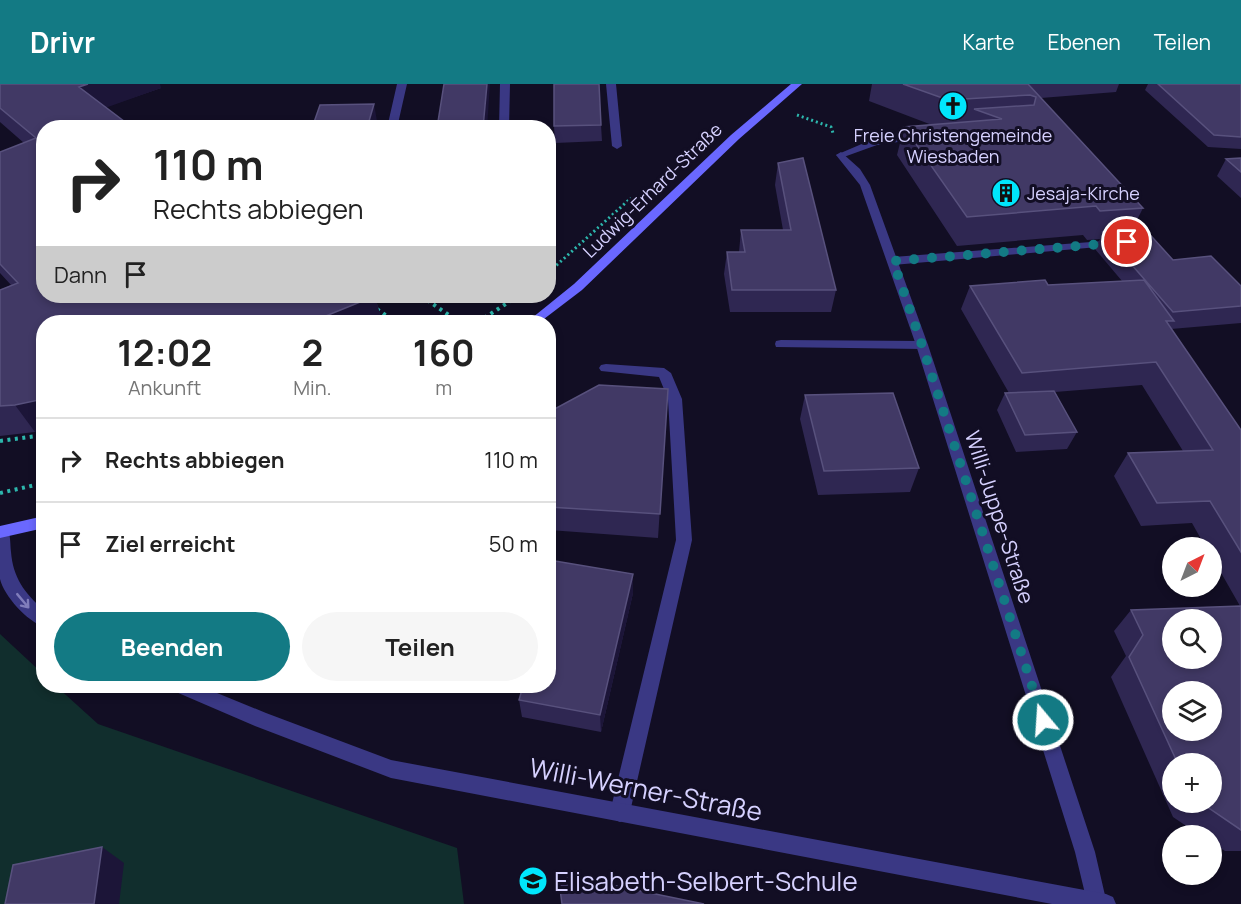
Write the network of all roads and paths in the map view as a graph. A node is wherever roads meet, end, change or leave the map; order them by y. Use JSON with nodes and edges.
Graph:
{"nodes":[{"id":1,"x":402,"y":84,"type":"edge"},
{"id":2,"x":505,"y":84,"type":"edge"},
{"id":3,"x":611,"y":84,"type":"edge"},
{"id":4,"x":797,"y":84,"type":"edge"},
{"id":5,"x":796,"y":115,"type":"dead end"},
{"id":6,"x":394,"y":120,"type":"edge"},
{"id":7,"x":504,"y":120,"type":"edge"},
{"id":8,"x":937,"y":134,"type":"edge"},
{"id":9,"x":617,"y":146,"type":"dead end"},
{"id":10,"x":841,"y":155,"type":"junction"},
{"id":11,"x":1127,"y":242,"type":"edge"},
{"id":12,"x":893,"y":261,"type":"junction"},
{"id":13,"x":431,"y":303,"type":"edge"},
{"id":14,"x":507,"y":303,"type":"edge"},
{"id":15,"x":376,"y":308,"type":"edge"},
{"id":16,"x":385,"y":315,"type":"edge"},
{"id":17,"x":449,"y":315,"type":"edge"},
{"id":18,"x":489,"y":315,"type":"edge"},
{"id":19,"x":542,"y":315,"type":"edge"},
{"id":20,"x":781,"y":344,"type":"dead end"},
{"id":21,"x":922,"y":345,"type":"junction"},
{"id":22,"x":606,"y":368,"type":"dead end"},
{"id":23,"x":36,"y":436,"type":"edge"},
{"id":24,"x":0,"y":441,"type":"edge"},
{"id":25,"x":36,"y":485,"type":"edge"},
{"id":26,"x":0,"y":493,"type":"edge"},
{"id":27,"x":36,"y":524,"type":"edge"},
{"id":28,"x":1,"y":532,"type":"edge"},
{"id":29,"x":36,"y":614,"type":"edge"},
{"id":30,"x":201,"y":693,"type":"edge"},
{"id":31,"x":620,"y":812,"type":"junction"},
{"id":32,"x":1101,"y":903,"type":"edge"}],
"edges":[{"from":1,"to":6,"type":"street"},
{"from":2,"to":7,"type":"street"},
{"from":3,"to":9,"type":"street"},
{"from":4,"to":19,"type":"main road","name":"Ludwig-Erhard-Straße"},
{"from":5,"to":10,"type":"path"},
{"from":8,"to":10,"type":"street"},
{"from":10,"to":12,"type":"street","name":"Willi-Juppe-Straße"},
{"from":11,"to":12,"type":"street"},
{"from":12,"to":21,"type":"street","name":"Willi-Juppe-Straße"},
{"from":13,"to":17,"type":"path"},
{"from":14,"to":18,"type":"path"},
{"from":15,"to":16,"type":"path"},
{"from":20,"to":21,"type":"street"},
{"from":21,"to":32,"type":"street","name":"Willi-Juppe-Straße"},
{"from":22,"to":31,"type":"street"},
{"from":23,"to":24,"type":"path"},
{"from":25,"to":26,"type":"path"},
{"from":27,"to":28,"type":"main road"},
{"from":28,"to":29,"type":"street","one_way":true},
{"from":30,"to":31,"type":"street","name":"Willi-Werner-Straße"},
{"from":31,"to":32,"type":"street","name":"Willi-Werner-Straße"}]}
